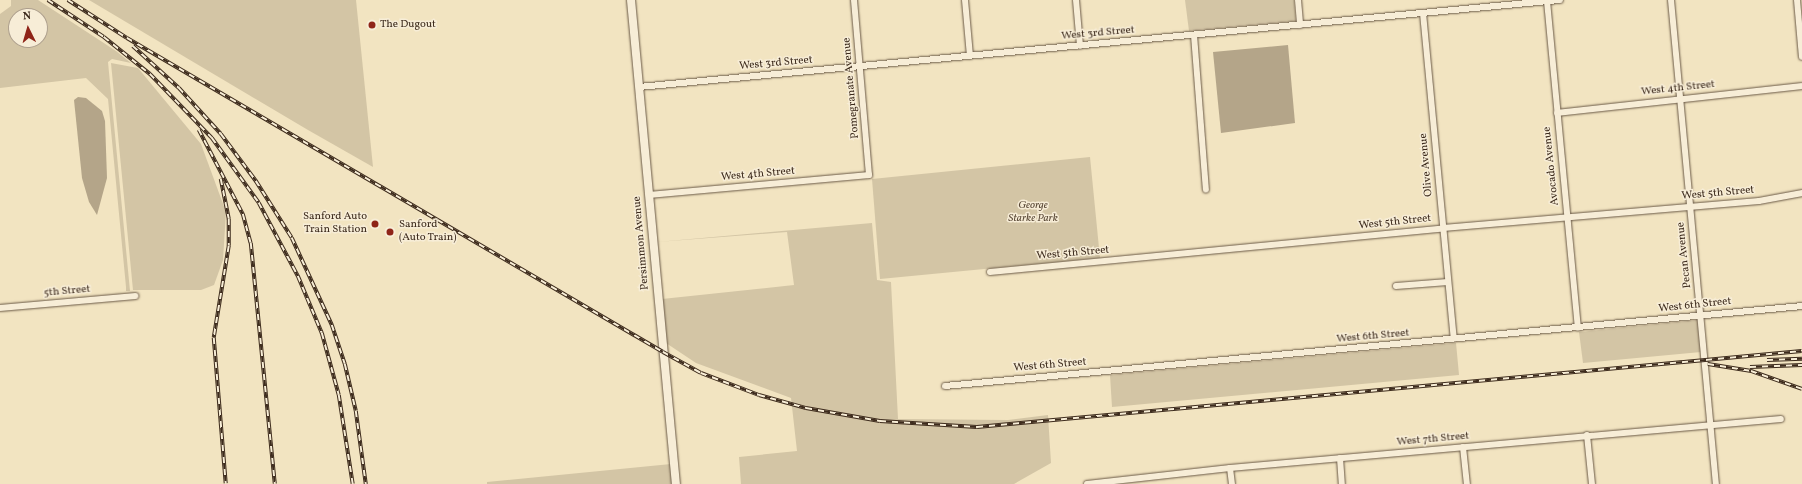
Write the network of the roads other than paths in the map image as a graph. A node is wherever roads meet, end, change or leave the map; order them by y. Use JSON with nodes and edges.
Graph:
{"nodes":[{"id":1,"x":631,"y":0,"type":"edge"},
{"id":2,"x":854,"y":0,"type":"edge"},
{"id":3,"x":965,"y":0,"type":"edge"},
{"id":4,"x":1076,"y":0,"type":"edge"},
{"id":5,"x":1298,"y":0,"type":"edge"},
{"id":6,"x":1560,"y":0,"type":"edge"},
{"id":7,"x":1671,"y":0,"type":"edge"},
{"id":8,"x":1797,"y":0,"type":"edge"},
{"id":9,"x":1532,"y":1,"type":"edge"},
{"id":10,"x":1547,"y":1,"type":"junction"},
{"id":11,"x":1423,"y":13,"type":"junction"},
{"id":12,"x":1300,"y":25,"type":"junction"},
{"id":13,"x":1194,"y":35,"type":"junction"},
{"id":14,"x":1080,"y":46,"type":"junction"},
{"id":15,"x":970,"y":56,"type":"junction"},
{"id":16,"x":1802,"y":57,"type":"edge"},
{"id":17,"x":860,"y":66,"type":"junction"},
{"id":18,"x":1802,"y":86,"type":"edge"},
{"id":19,"x":639,"y":87,"type":"junction"},
{"id":20,"x":1680,"y":99,"type":"junction"},
{"id":21,"x":1557,"y":113,"type":"junction"},
{"id":22,"x":870,"y":175,"type":"joint"},
{"id":23,"x":1206,"y":190,"type":"dead end"},
{"id":24,"x":1802,"y":193,"type":"edge"},
{"id":25,"x":649,"y":195,"type":"junction"},
{"id":26,"x":1690,"y":207,"type":"junction"},
{"id":27,"x":1567,"y":217,"type":"junction"},
{"id":28,"x":1443,"y":228,"type":"junction"},
{"id":29,"x":990,"y":272,"type":"dead end"},
{"id":30,"x":1448,"y":282,"type":"junction"},
{"id":31,"x":1396,"y":286,"type":"dead end"},
{"id":32,"x":135,"y":296,"type":"dead end"},
{"id":33,"x":1802,"y":306,"type":"edge"},
{"id":34,"x":0,"y":308,"type":"edge"},
{"id":35,"x":1701,"y":316,"type":"junction"},
{"id":36,"x":1578,"y":328,"type":"junction"},
{"id":37,"x":1454,"y":339,"type":"junction"},
{"id":38,"x":945,"y":386,"type":"dead end"},
{"id":39,"x":1781,"y":419,"type":"dead end"},
{"id":40,"x":1710,"y":424,"type":"junction"},
{"id":41,"x":1587,"y":435,"type":"junction"},
{"id":42,"x":1463,"y":447,"type":"junction"},
{"id":43,"x":1340,"y":458,"type":"junction"},
{"id":44,"x":1230,"y":468,"type":"junction"},
{"id":45,"x":1121,"y":482,"type":"edge"},
{"id":46,"x":676,"y":484,"type":"edge"},
{"id":47,"x":1087,"y":484,"type":"edge"},
{"id":48,"x":1232,"y":484,"type":"edge"},
{"id":49,"x":1342,"y":484,"type":"edge"},
{"id":50,"x":1467,"y":484,"type":"edge"},
{"id":51,"x":1592,"y":484,"type":"edge"},
{"id":52,"x":1716,"y":484,"type":"edge"}],
"edges":[{"from":1,"to":19,"type":"street","name":"Persimmon Avenue"},
{"from":2,"to":17,"type":"street","name":"Pomegranate Avenue"},
{"from":3,"to":15,"type":"street"},
{"from":4,"to":14,"type":"street"},
{"from":5,"to":12,"type":"street"},
{"from":6,"to":10,"type":"street","name":"West 3rd Street"},
{"from":7,"to":20,"type":"street","name":"Pecan Avenue"},
{"from":8,"to":16,"type":"street"},
{"from":9,"to":10,"type":"street","name":"West 3rd Street"},
{"from":9,"to":11,"type":"street","name":"West 3rd Street"},
{"from":10,"to":21,"type":"street","name":"Avocado Avenue"},
{"from":11,"to":12,"type":"street","name":"West 3rd Street"},
{"from":11,"to":28,"type":"street","name":"Olive Avenue"},
{"from":12,"to":13,"type":"street","name":"West 3rd Street"},
{"from":13,"to":14,"type":"street","name":"West 3rd Street"},
{"from":13,"to":23,"type":"street"},
{"from":14,"to":15,"type":"street","name":"West 3rd Street"},
{"from":15,"to":17,"type":"street","name":"West 3rd Street"},
{"from":17,"to":19,"type":"street","name":"West 3rd Street"},
{"from":17,"to":22,"type":"street","name":"Pomegranate Avenue"},
{"from":18,"to":20,"type":"street","name":"West 4th Street"},
{"from":19,"to":25,"type":"street","name":"Persimmon Avenue"},
{"from":20,"to":21,"type":"street","name":"West 4th Street"},
{"from":20,"to":26,"type":"street","name":"Pecan Avenue"},
{"from":21,"to":27,"type":"street","name":"Avocado Avenue"},
{"from":22,"to":25,"type":"street","name":"West 4th Street"},
{"from":24,"to":26,"type":"street","name":"West 5th Street"},
{"from":25,"to":46,"type":"street","name":"Persimmon Avenue"},
{"from":26,"to":27,"type":"street","name":"West 5th Street"},
{"from":26,"to":35,"type":"street","name":"Pecan Avenue"},
{"from":27,"to":28,"type":"street","name":"West 5th Street"},
{"from":27,"to":36,"type":"street","name":"Avocado Avenue"},
{"from":28,"to":29,"type":"street","name":"West 5th Street"},
{"from":28,"to":30,"type":"street","name":"Olive Avenue"},
{"from":30,"to":31,"type":"street"},
{"from":30,"to":37,"type":"street","name":"Olive Avenue"},
{"from":32,"to":34,"type":"street","name":"5th Street"},
{"from":33,"to":35,"type":"street","name":"West 6th Street"},
{"from":35,"to":36,"type":"street","name":"West 6th Street"},
{"from":35,"to":40,"type":"street","name":"Pecan Avenue"},
{"from":36,"to":37,"type":"street","name":"West 6th Street"},
{"from":37,"to":38,"type":"street","name":"West 6th Street"},
{"from":39,"to":40,"type":"street","name":"West 7th Street"},
{"from":40,"to":41,"type":"street","name":"West 7th Street"},
{"from":40,"to":52,"type":"street","name":"Pecan Avenue"},
{"from":41,"to":42,"type":"street","name":"West 7th Street"},
{"from":41,"to":51,"type":"street"},
{"from":42,"to":43,"type":"street","name":"West 7th Street"},
{"from":42,"to":50,"type":"street"},
{"from":43,"to":44,"type":"street","name":"West 7th Street"},
{"from":43,"to":49,"type":"street"},
{"from":44,"to":45,"type":"street","name":"West 7th Street"},
{"from":44,"to":48,"type":"street"},
{"from":45,"to":47,"type":"street","name":"West 7th Street"}]}
